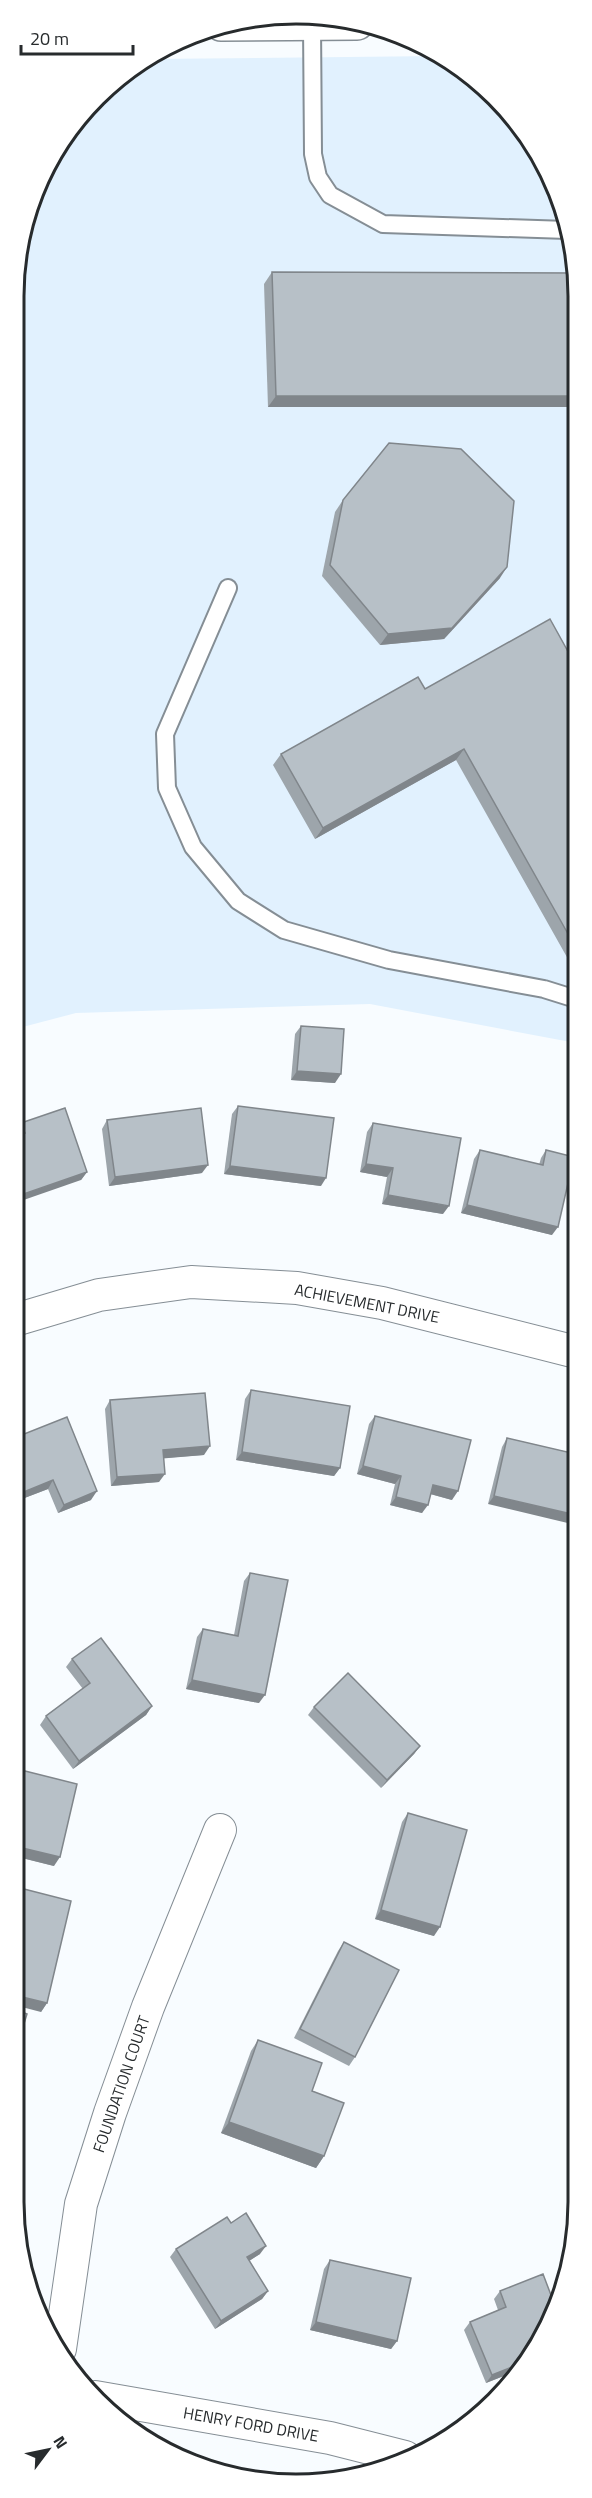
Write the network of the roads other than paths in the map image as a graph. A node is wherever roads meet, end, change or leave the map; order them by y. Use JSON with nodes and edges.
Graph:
{"nodes":[{"id":1,"x":312,"y":24,"type":"edge"},
{"id":2,"x":560,"y":230,"type":"edge"},
{"id":3,"x":228,"y":588,"type":"dead end"},
{"id":4,"x":568,"y":996,"type":"edge"},
{"id":5,"x":24,"y":1317,"type":"edge"},
{"id":6,"x":568,"y":1350,"type":"edge"},
{"id":7,"x":220,"y":1830,"type":"dead end"},
{"id":8,"x":61,"y":2340,"type":"edge"},
{"id":9,"x":110,"y":2400,"type":"edge"},
{"id":10,"x":396,"y":2455,"type":"edge"}],
"edges":[{"from":1,"to":2,"type":"lane"},
{"from":3,"to":4,"type":"lane"},
{"from":5,"to":6,"type":"street","name":"ACHIEVEMENT DRIVE"},
{"from":7,"to":8,"type":"street","name":"FOUNDATION COURT"},
{"from":9,"to":10,"type":"street","name":"HENRY FORD DRIVE"}]}
